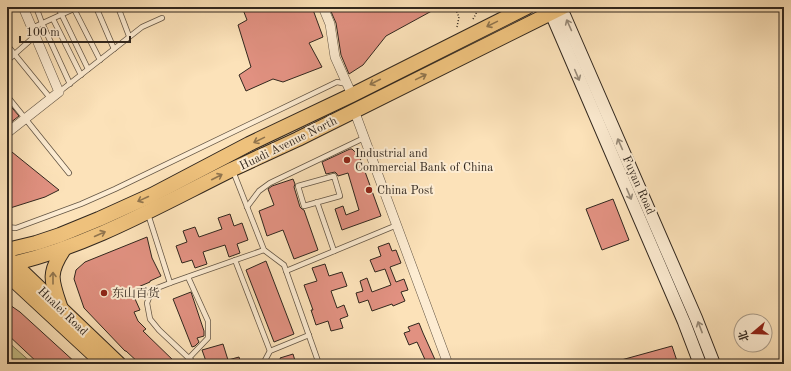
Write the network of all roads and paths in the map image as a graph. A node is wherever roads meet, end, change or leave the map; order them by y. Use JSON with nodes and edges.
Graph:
{"nodes":[{"id":1,"x":23,"y":7,"type":"edge"},
{"id":2,"x":36,"y":7,"type":"edge"},
{"id":3,"x":58,"y":7,"type":"edge"},
{"id":4,"x":96,"y":7,"type":"edge"},
{"id":5,"x":118,"y":7,"type":"edge"},
{"id":6,"x":323,"y":7,"type":"edge"},
{"id":7,"x":461,"y":7,"type":"edge"},
{"id":8,"x":476,"y":7,"type":"edge"},
{"id":9,"x":527,"y":7,"type":"edge"},
{"id":10,"x":75,"y":8,"type":"edge"},
{"id":11,"x":558,"y":9,"type":"edge"},
{"id":12,"x":62,"y":14,"type":"junction"},
{"id":13,"x":162,"y":18,"type":"dead end"},
{"id":14,"x":53,"y":19,"type":"junction"},
{"id":15,"x":473,"y":19,"type":"dead end"},
{"id":16,"x":42,"y":23,"type":"junction"},
{"id":17,"x":457,"y":26,"type":"dead end"},
{"id":18,"x":34,"y":32,"type":"junction"},
{"id":19,"x":129,"y":36,"type":"junction"},
{"id":20,"x":7,"y":45,"type":"edge"},
{"id":21,"x":114,"y":49,"type":"junction"},
{"id":22,"x":14,"y":54,"type":"junction"},
{"id":23,"x":100,"y":60,"type":"junction"},
{"id":24,"x":7,"y":61,"type":"edge"},
{"id":25,"x":88,"y":69,"type":"junction"},
{"id":26,"x":81,"y":75,"type":"junction"},
{"id":27,"x":70,"y":84,"type":"junction"},
{"id":28,"x":349,"y":89,"type":"junction"},
{"id":29,"x":59,"y":92,"type":"junction"},
{"id":30,"x":7,"y":96,"type":"edge"},
{"id":31,"x":51,"y":99,"type":"junction"},
{"id":32,"x":354,"y":110,"type":"junction"},
{"id":33,"x":25,"y":119,"type":"junction"},
{"id":34,"x":8,"y":129,"type":"edge"},
{"id":35,"x":365,"y":138,"type":"junction"},
{"id":36,"x":232,"y":170,"type":"junction"},
{"id":37,"x":70,"y":173,"type":"dead end"},
{"id":38,"x":317,"y":202,"type":"junction"},
{"id":39,"x":247,"y":207,"type":"junction"},
{"id":40,"x":147,"y":213,"type":"junction"},
{"id":41,"x":397,"y":225,"type":"junction"},
{"id":42,"x":7,"y":227,"type":"edge"},
{"id":43,"x":64,"y":249,"type":"junction"},
{"id":44,"x":7,"y":250,"type":"edge"},
{"id":45,"x":264,"y":250,"type":"junction"},
{"id":46,"x":334,"y":251,"type":"junction"},
{"id":47,"x":235,"y":260,"type":"junction"},
{"id":48,"x":9,"y":265,"type":"edge"},
{"id":49,"x":286,"y":271,"type":"junction"},
{"id":50,"x":188,"y":277,"type":"junction"},
{"id":51,"x":170,"y":283,"type":"junction"},
{"id":52,"x":60,"y":308,"type":"junction"},
{"id":53,"x":309,"y":335,"type":"junction"},
{"id":54,"x":270,"y":350,"type":"junction"},
{"id":55,"x":189,"y":358,"type":"junction"},
{"id":56,"x":104,"y":364,"type":"edge"},
{"id":57,"x":119,"y":364,"type":"edge"},
{"id":58,"x":195,"y":364,"type":"edge"},
{"id":59,"x":263,"y":364,"type":"edge"},
{"id":60,"x":319,"y":364,"type":"edge"},
{"id":61,"x":448,"y":364,"type":"edge"},
{"id":62,"x":700,"y":364,"type":"edge"},
{"id":63,"x":714,"y":364,"type":"edge"}],
"edges":[{"from":1,"to":18,"type":"street"},
{"from":2,"to":16,"type":"lane"},
{"from":3,"to":12,"type":"lane"},
{"from":4,"to":21,"type":"lane"},
{"from":5,"to":19,"type":"lane"},
{"from":6,"to":28,"type":"street"},
{"from":7,"to":17,"type":"path"},
{"from":8,"to":15,"type":"path"},
{"from":9,"to":28,"type":"main road","name":"Huadi Avenue North","one_way":true},
{"from":10,"to":12,"type":"lane"},
{"from":10,"to":23,"type":"lane"},
{"from":32,"to":11,"type":"main road","name":"Huadi Avenue North","one_way":true},
{"from":11,"to":62,"type":"street","name":"Fuyan Road","one_way":true},
{"from":63,"to":11,"type":"street","name":"Fuyan Road","one_way":true},
{"from":12,"to":14,"type":"lane"},
{"from":12,"to":25,"type":"lane"},
{"from":13,"to":19,"type":"lane"},
{"from":14,"to":16,"type":"lane"},
{"from":14,"to":26,"type":"lane"},
{"from":16,"to":18,"type":"lane"},
{"from":16,"to":27,"type":"lane"},
{"from":18,"to":22,"type":"lane"},
{"from":18,"to":29,"type":"street"},
{"from":19,"to":21,"type":"lane"},
{"from":20,"to":22,"type":"lane"},
{"from":21,"to":23,"type":"lane"},
{"from":22,"to":24,"type":"lane"},
{"from":22,"to":31,"type":"lane"},
{"from":23,"to":25,"type":"lane"},
{"from":25,"to":26,"type":"lane"},
{"from":26,"to":27,"type":"lane"},
{"from":27,"to":29,"type":"lane"},
{"from":28,"to":42,"type":"lane"},
{"from":28,"to":44,"type":"main road","name":"Huadi Avenue North","one_way":true},
{"from":29,"to":31,"type":"street"},
{"from":30,"to":33,"type":"lane"},
{"from":31,"to":33,"type":"street"},
{"from":32,"to":35,"type":"street"},
{"from":32,"to":36,"type":"main road","name":"Huadi Avenue North"},
{"from":33,"to":34,"type":"street"},
{"from":33,"to":37,"type":"lane"},
{"from":35,"to":39,"type":"lane"},
{"from":35,"to":41,"type":"street"},
{"from":36,"to":39,"type":"lane"},
{"from":40,"to":36,"type":"main road","name":"Huadi Avenue North","one_way":true},
{"from":38,"to":38,"type":"lane"},
{"from":38,"to":46,"type":"lane"},
{"from":39,"to":45,"type":"lane"},
{"from":43,"to":40,"type":"main road","name":"Huadi Avenue North","one_way":true},
{"from":40,"to":51,"type":"lane"},
{"from":41,"to":46,"type":"lane"},
{"from":41,"to":61,"type":"street"},
{"from":43,"to":48,"type":"main road","name":"Huadi Avenue North"},
{"from":52,"to":43,"type":"main road","one_way":true},
{"from":45,"to":47,"type":"lane"},
{"from":45,"to":49,"type":"lane"},
{"from":46,"to":49,"type":"lane"},
{"from":47,"to":50,"type":"lane"},
{"from":47,"to":54,"type":"lane"},
{"from":48,"to":52,"type":"main road","name":"Hualei Road"},
{"from":48,"to":56,"type":"main road","name":"Hualei Road"},
{"from":49,"to":53,"type":"lane"},
{"from":50,"to":51,"type":"lane"},
{"from":50,"to":55,"type":"lane"},
{"from":51,"to":55,"type":"lane"},
{"from":52,"to":57,"type":"main road","name":"Hualei Road"},
{"from":53,"to":54,"type":"lane"},
{"from":53,"to":60,"type":"lane"},
{"from":54,"to":59,"type":"lane"},
{"from":55,"to":58,"type":"lane"}]}
